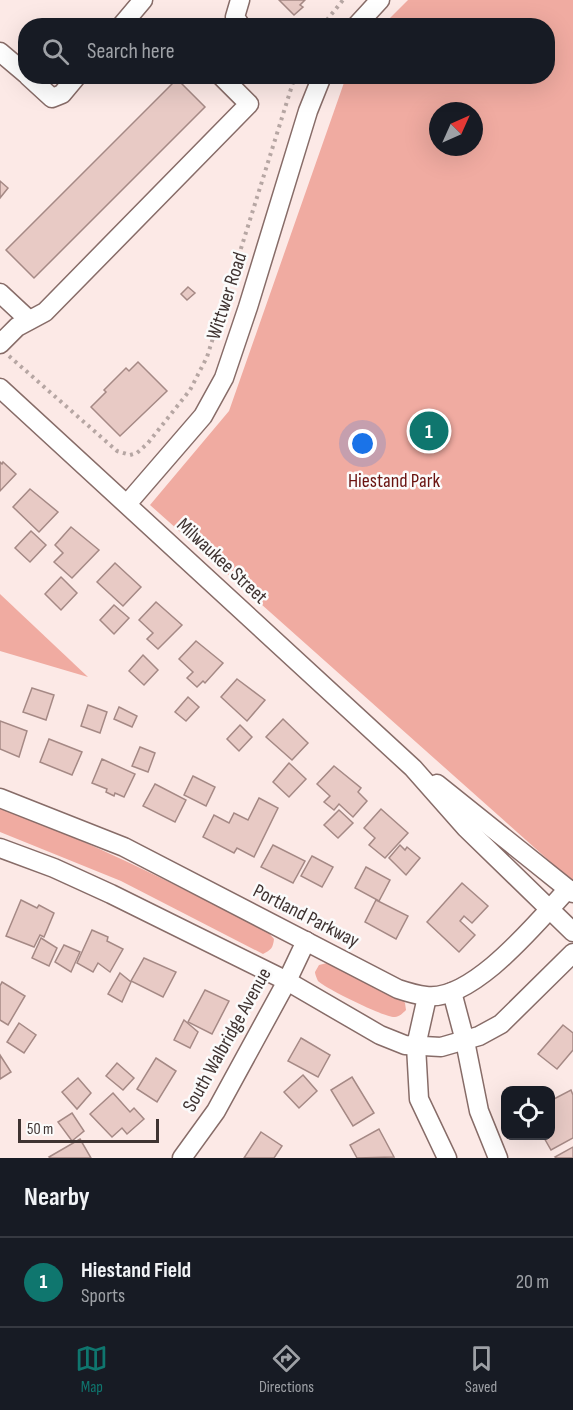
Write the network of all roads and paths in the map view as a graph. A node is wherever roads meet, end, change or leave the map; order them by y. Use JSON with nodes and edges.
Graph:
{"nodes":[{"id":1,"x":143,"y":0,"type":"edge"},
{"id":2,"x":240,"y":0,"type":"edge"},
{"id":3,"x":343,"y":0,"type":"edge"},
{"id":4,"x":380,"y":0,"type":"edge"},
{"id":5,"x":128,"y":18,"type":"edge"},
{"id":6,"x":236,"y":18,"type":"edge"},
{"id":7,"x":328,"y":18,"type":"edge"},
{"id":8,"x":363,"y":18,"type":"edge"},
{"id":9,"x":0,"y":52,"type":"edge"},
{"id":10,"x":18,"y":68,"type":"edge"},
{"id":11,"x":36,"y":84,"type":"edge"},
{"id":12,"x":70,"y":84,"type":"edge"},
{"id":13,"x":229,"y":84,"type":"edge"},
{"id":14,"x":292,"y":84,"type":"edge"},
{"id":15,"x":319,"y":84,"type":"edge"},
{"id":16,"x":0,"y":293,"type":"edge"},
{"id":17,"x":29,"y":320,"type":"junction"},
{"id":18,"x":4,"y":349,"type":"edge"},
{"id":19,"x":0,"y":388,"type":"edge"},
{"id":20,"x":128,"y":504,"type":"junction"},
{"id":21,"x":413,"y":768,"type":"junction"},
{"id":22,"x":0,"y":798,"type":"edge"},
{"id":23,"x":0,"y":848,"type":"edge"},
{"id":24,"x":570,"y":891,"type":"edge"},
{"id":25,"x":549,"y":909,"type":"junction"},
{"id":26,"x":573,"y":932,"type":"edge"},
{"id":27,"x":306,"y":941,"type":"junction"},
{"id":28,"x":573,"y":953,"type":"edge"},
{"id":29,"x":287,"y":981,"type":"junction"},
{"id":30,"x":452,"y":992,"type":"junction"},
{"id":31,"x":427,"y":997,"type":"junction"},
{"id":32,"x":465,"y":1041,"type":"junction"},
{"id":33,"x":416,"y":1046,"type":"junction"},
{"id":34,"x":182,"y":1158,"type":"edge"},
{"id":35,"x":447,"y":1158,"type":"edge"},
{"id":36,"x":498,"y":1158,"type":"edge"}],
"edges":[{"from":1,"to":5,"type":"street"},
{"from":2,"to":6,"type":"street"},
{"from":3,"to":7,"type":"path"},
{"from":4,"to":8,"type":"street"},
{"from":9,"to":10,"type":"street"},
{"from":11,"to":12,"type":"street"},
{"from":13,"to":17,"type":"street"},
{"from":14,"to":18,"type":"path"},
{"from":15,"to":20,"type":"street","name":"Wittwer Road"},
{"from":16,"to":17,"type":"street"},
{"from":17,"to":18,"type":"street"},
{"from":19,"to":20,"type":"street","name":"Milwaukee Street"},
{"from":20,"to":21,"type":"street","name":"Milwaukee Street"},
{"from":21,"to":24,"type":"street","name":"Milwaukee Street"},
{"from":21,"to":25,"type":"street","name":"Milwaukee Street"},
{"from":22,"to":27,"type":"street","name":"Portland Parkway"},
{"from":23,"to":29,"type":"street"},
{"from":24,"to":25,"type":"street","name":"Portland Parkway"},
{"from":25,"to":26,"type":"street","name":"Milwaukee Street"},
{"from":25,"to":30,"type":"street","name":"Portland Parkway"},
{"from":27,"to":29,"type":"street","name":"South Walbridge Avenue"},
{"from":27,"to":31,"type":"street","name":"Portland Parkway"},
{"from":28,"to":32,"type":"street"},
{"from":29,"to":33,"type":"street"},
{"from":29,"to":34,"type":"street","name":"South Walbridge Avenue"},
{"from":30,"to":31,"type":"street","name":"Portland Parkway"},
{"from":30,"to":32,"type":"street"},
{"from":31,"to":33,"type":"street"},
{"from":32,"to":33,"type":"street"},
{"from":32,"to":36,"type":"street"},
{"from":33,"to":35,"type":"street"}]}
